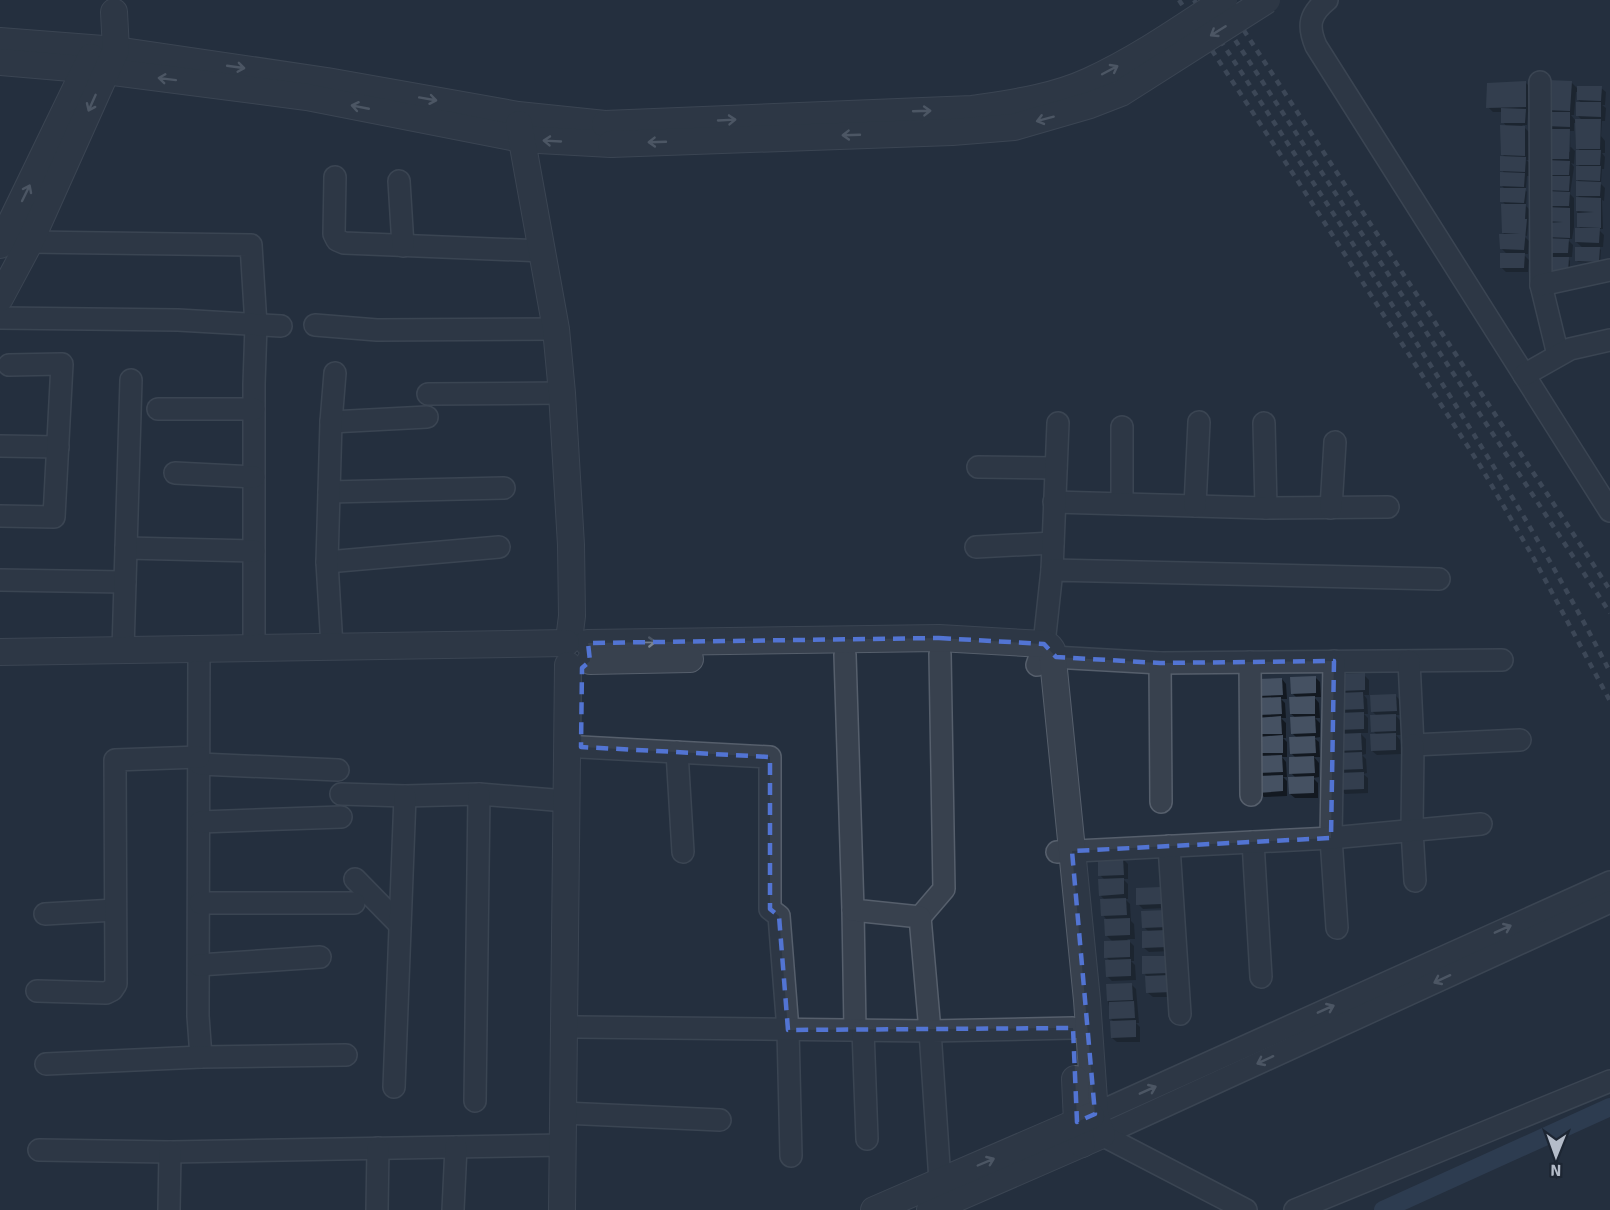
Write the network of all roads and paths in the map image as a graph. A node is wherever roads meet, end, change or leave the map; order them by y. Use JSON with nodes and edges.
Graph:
{"nodes":[{"id":1,"x":1224,"y":0,"type":"edge"},
{"id":2,"x":1267,"y":0,"type":"edge"},
{"id":3,"x":1327,"y":0,"type":"edge"},
{"id":4,"x":117,"y":6,"type":"edge"},
{"id":5,"x":0,"y":41,"type":"edge"},
{"id":6,"x":100,"y":60,"type":"junction"},
{"id":7,"x":0,"y":62,"type":"edge"},
{"id":8,"x":1540,"y":82,"type":"dead end"},
{"id":9,"x":520,"y":127,"type":"junction"},
{"id":10,"x":608,"y":134,"type":"junction"},
{"id":11,"x":335,"y":177,"type":"dead end"},
{"id":12,"x":399,"y":181,"type":"dead end"},
{"id":13,"x":30,"y":242,"type":"junction"},
{"id":14,"x":0,"y":245,"type":"edge"},
{"id":15,"x":403,"y":246,"type":"junction"},
{"id":16,"x":543,"y":251,"type":"junction"},
{"id":17,"x":1610,"y":270,"type":"edge"},
{"id":18,"x":1541,"y":285,"type":"junction"},
{"id":19,"x":0,"y":298,"type":"edge"},
{"id":20,"x":0,"y":318,"type":"edge"},
{"id":21,"x":256,"y":325,"type":"junction"},
{"id":22,"x":315,"y":325,"type":"dead end"},
{"id":23,"x":281,"y":326,"type":"dead end"},
{"id":24,"x":556,"y":329,"type":"junction"},
{"id":25,"x":1610,"y":340,"type":"edge"},
{"id":26,"x":1558,"y":355,"type":"junction"},
{"id":27,"x":9,"y":365,"type":"dead end"},
{"id":28,"x":334,"y":373,"type":"dead end"},
{"id":29,"x":1524,"y":375,"type":"junction"},
{"id":30,"x":131,"y":380,"type":"dead end"},
{"id":31,"x":562,"y":393,"type":"junction"},
{"id":32,"x":428,"y":394,"type":"dead end"},
{"id":33,"x":158,"y":409,"type":"dead end"},
{"id":34,"x":254,"y":409,"type":"junction"},
{"id":35,"x":427,"y":417,"type":"dead end"},
{"id":36,"x":331,"y":422,"type":"junction"},
{"id":37,"x":1199,"y":422,"type":"dead end"},
{"id":38,"x":1058,"y":423,"type":"dead end"},
{"id":39,"x":1264,"y":423,"type":"dead end"},
{"id":40,"x":1122,"y":427,"type":"dead end"},
{"id":41,"x":1335,"y":442,"type":"dead end"},
{"id":42,"x":0,"y":446,"type":"edge"},
{"id":43,"x":58,"y":447,"type":"junction"},
{"id":44,"x":978,"y":467,"type":"dead end"},
{"id":45,"x":1056,"y":468,"type":"junction"},
{"id":46,"x":175,"y":473,"type":"dead end"},
{"id":47,"x":254,"y":477,"type":"junction"},
{"id":48,"x":504,"y":488,"type":"dead end"},
{"id":49,"x":329,"y":492,"type":"junction"},
{"id":50,"x":1054,"y":502,"type":"junction"},
{"id":51,"x":1122,"y":504,"type":"junction"},
{"id":52,"x":1195,"y":506,"type":"junction"},
{"id":53,"x":1388,"y":507,"type":"dead end"},
{"id":54,"x":1266,"y":508,"type":"junction"},
{"id":55,"x":1331,"y":508,"type":"junction"},
{"id":56,"x":1610,"y":511,"type":"edge"},
{"id":57,"x":0,"y":516,"type":"edge"},
{"id":58,"x":1053,"y":543,"type":"junction"},
{"id":59,"x":499,"y":547,"type":"dead end"},
{"id":60,"x":976,"y":547,"type":"dead end"},
{"id":61,"x":126,"y":548,"type":"junction"},
{"id":62,"x":254,"y":551,"type":"junction"},
{"id":63,"x":327,"y":562,"type":"junction"},
{"id":64,"x":1052,"y":570,"type":"junction"},
{"id":65,"x":1439,"y":579,"type":"dead end"},
{"id":66,"x":0,"y":580,"type":"edge"},
{"id":67,"x":125,"y":582,"type":"junction"},
{"id":68,"x":332,"y":647,"type":"junction"},
{"id":69,"x":254,"y":648,"type":"junction"},
{"id":70,"x":576,"y":648,"type":"junction"},
{"id":71,"x":123,"y":650,"type":"junction"},
{"id":72,"x":0,"y":652,"type":"edge"},
{"id":73,"x":940,"y":654,"type":"junction"},
{"id":74,"x":845,"y":655,"type":"junction"},
{"id":75,"x":199,"y":656,"type":"junction"},
{"id":76,"x":1045,"y":656,"type":"junction"},
{"id":77,"x":1502,"y":660,"type":"dead end"},
{"id":78,"x":1334,"y":661,"type":"junction"},
{"id":79,"x":1409,"y":661,"type":"junction"},
{"id":80,"x":1250,"y":662,"type":"junction"},
{"id":81,"x":1160,"y":663,"type":"junction"},
{"id":82,"x":0,"y":666,"type":"edge"},
{"id":83,"x":1520,"y":740,"type":"dead end"},
{"id":84,"x":1413,"y":745,"type":"junction"},
{"id":85,"x":580,"y":747,"type":"junction"},
{"id":86,"x":677,"y":752,"type":"junction"},
{"id":87,"x":200,"y":761,"type":"junction"},
{"id":88,"x":338,"y":770,"type":"dead end"},
{"id":89,"x":341,"y":794,"type":"dead end"},
{"id":90,"x":478,"y":794,"type":"junction"},
{"id":91,"x":1251,"y":795,"type":"dead end"},
{"id":92,"x":405,"y":796,"type":"junction"},
{"id":93,"x":566,"y":801,"type":"junction"},
{"id":94,"x":1161,"y":801,"type":"dead end"},
{"id":95,"x":341,"y":817,"type":"dead end"},
{"id":96,"x":200,"y":822,"type":"junction"},
{"id":97,"x":1481,"y":824,"type":"dead end"},
{"id":98,"x":1412,"y":831,"type":"junction"},
{"id":99,"x":1331,"y":838,"type":"junction"},
{"id":100,"x":1252,"y":842,"type":"junction"},
{"id":101,"x":1169,"y":846,"type":"junction"},
{"id":102,"x":1065,"y":851,"type":"junction"},
{"id":103,"x":683,"y":852,"type":"dead end"},
{"id":104,"x":355,"y":879,"type":"dead end"},
{"id":105,"x":1415,"y":881,"type":"dead end"},
{"id":106,"x":1610,"y":882,"type":"edge"},
{"id":107,"x":1610,"y":902,"type":"edge"},
{"id":108,"x":200,"y":903,"type":"junction"},
{"id":109,"x":354,"y":903,"type":"dead end"},
{"id":110,"x":115,"y":910,"type":"junction"},
{"id":111,"x":853,"y":910,"type":"junction"},
{"id":112,"x":45,"y":914,"type":"dead end"},
{"id":113,"x":920,"y":917,"type":"junction"},
{"id":114,"x":400,"y":925,"type":"junction"},
{"id":115,"x":1337,"y":928,"type":"dead end"},
{"id":116,"x":320,"y":957,"type":"dead end"},
{"id":117,"x":198,"y":965,"type":"junction"},
{"id":118,"x":1261,"y":978,"type":"dead end"},
{"id":119,"x":37,"y":991,"type":"dead end"},
{"id":120,"x":1180,"y":1014,"type":"dead end"},
{"id":121,"x":577,"y":1028,"type":"junction"},
{"id":122,"x":1073,"y":1028,"type":"junction"},
{"id":123,"x":788,"y":1030,"type":"junction"},
{"id":124,"x":859,"y":1030,"type":"junction"},
{"id":125,"x":930,"y":1031,"type":"junction"},
{"id":126,"x":346,"y":1055,"type":"dead end"},
{"id":127,"x":201,"y":1057,"type":"junction"},
{"id":128,"x":46,"y":1064,"type":"dead end"},
{"id":129,"x":1610,"y":1081,"type":"edge"},
{"id":130,"x":394,"y":1087,"type":"dead end"},
{"id":131,"x":475,"y":1101,"type":"dead end"},
{"id":132,"x":569,"y":1113,"type":"junction"},
{"id":133,"x":720,"y":1120,"type":"dead end"},
{"id":134,"x":1089,"y":1129,"type":"junction"},
{"id":135,"x":867,"y":1139,"type":"dead end"},
{"id":136,"x":563,"y":1144,"type":"junction"},
{"id":137,"x":456,"y":1147,"type":"junction"},
{"id":138,"x":378,"y":1148,"type":"junction"},
{"id":139,"x":39,"y":1150,"type":"dead end"},
{"id":140,"x":170,"y":1152,"type":"junction"},
{"id":141,"x":791,"y":1156,"type":"dead end"},
{"id":142,"x":939,"y":1198,"type":"edge"},
{"id":143,"x":169,"y":1210,"type":"edge"},
{"id":144,"x":377,"y":1210,"type":"edge"},
{"id":145,"x":453,"y":1210,"type":"edge"},
{"id":146,"x":562,"y":1210,"type":"edge"},
{"id":147,"x":574,"y":1210,"type":"edge"},
{"id":148,"x":874,"y":1210,"type":"edge"},
{"id":149,"x":1246,"y":1210,"type":"edge"},
{"id":150,"x":1295,"y":1210,"type":"edge"}],
"edges":[{"from":10,"to":1,"type":"street","one_way":true,"bridge":true},
{"from":2,"to":10,"type":"street","one_way":true,"bridge":true},
{"from":3,"to":29,"type":"street"},
{"from":4,"to":6,"type":"street"},
{"from":5,"to":6,"type":"street"},
{"from":6,"to":7,"type":"street"},
{"from":6,"to":9,"type":"street"},
{"from":6,"to":13,"type":"street","one_way":true},
{"from":14,"to":6,"type":"street","one_way":true},
{"from":8,"to":18,"type":"street"},
{"from":9,"to":10,"type":"street"},
{"from":9,"to":16,"type":"street"},
{"from":11,"to":15,"type":"street"},
{"from":12,"to":15,"type":"street"},
{"from":13,"to":19,"type":"street"},
{"from":13,"to":21,"type":"street"},
{"from":15,"to":16,"type":"street"},
{"from":16,"to":24,"type":"street"},
{"from":17,"to":18,"type":"street"},
{"from":18,"to":26,"type":"street"},
{"from":20,"to":21,"type":"street"},
{"from":21,"to":23,"type":"street"},
{"from":21,"to":34,"type":"street"},
{"from":22,"to":24,"type":"street"},
{"from":24,"to":31,"type":"street"},
{"from":25,"to":26,"type":"street"},
{"from":26,"to":29,"type":"street"},
{"from":27,"to":43,"type":"street"},
{"from":28,"to":36,"type":"street"},
{"from":29,"to":56,"type":"street"},
{"from":30,"to":61,"type":"street"},
{"from":31,"to":32,"type":"street"},
{"from":31,"to":70,"type":"street"},
{"from":33,"to":34,"type":"street"},
{"from":34,"to":47,"type":"street"},
{"from":35,"to":36,"type":"street"},
{"from":36,"to":49,"type":"street"},
{"from":37,"to":52,"type":"street"},
{"from":38,"to":45,"type":"street"},
{"from":39,"to":54,"type":"street"},
{"from":40,"to":51,"type":"street"},
{"from":41,"to":55,"type":"street"},
{"from":42,"to":43,"type":"street"},
{"from":43,"to":57,"type":"street"},
{"from":44,"to":45,"type":"street"},
{"from":45,"to":50,"type":"street"},
{"from":46,"to":47,"type":"street"},
{"from":47,"to":62,"type":"street"},
{"from":48,"to":49,"type":"street"},
{"from":49,"to":63,"type":"street"},
{"from":50,"to":51,"type":"street"},
{"from":50,"to":58,"type":"street"},
{"from":51,"to":52,"type":"street"},
{"from":52,"to":54,"type":"street"},
{"from":53,"to":55,"type":"street"},
{"from":54,"to":55,"type":"street"},
{"from":58,"to":60,"type":"street"},
{"from":58,"to":64,"type":"street"},
{"from":59,"to":63,"type":"street"},
{"from":61,"to":62,"type":"street"},
{"from":61,"to":67,"type":"street"},
{"from":62,"to":69,"type":"street"},
{"from":63,"to":68,"type":"street"},
{"from":64,"to":65,"type":"street"},
{"from":64,"to":76,"type":"street"},
{"from":66,"to":67,"type":"street"},
{"from":67,"to":71,"type":"street"},
{"from":68,"to":69,"type":"street"},
{"from":68,"to":70,"type":"street"},
{"from":69,"to":75,"type":"street"},
{"from":70,"to":74,"type":"street"},
{"from":70,"to":75,"type":"street"},
{"from":70,"to":76,"type":"street","one_way":true},
{"from":70,"to":85,"type":"street"},
{"from":70,"to":93,"type":"street"},
{"from":71,"to":72,"type":"street"},
{"from":71,"to":75,"type":"street"},
{"from":73,"to":74,"type":"street"},
{"from":73,"to":76,"type":"street"},
{"from":73,"to":113,"type":"street"},
{"from":74,"to":111,"type":"street"},
{"from":75,"to":82,"type":"street"},
{"from":75,"to":87,"type":"street"},
{"from":76,"to":81,"type":"street"},
{"from":76,"to":102,"type":"street"},
{"from":77,"to":79,"type":"street"},
{"from":78,"to":79,"type":"street"},
{"from":78,"to":80,"type":"street"},
{"from":78,"to":99,"type":"street"},
{"from":79,"to":84,"type":"street"},
{"from":80,"to":81,"type":"street"},
{"from":80,"to":91,"type":"street"},
{"from":81,"to":94,"type":"street"},
{"from":83,"to":84,"type":"street"},
{"from":84,"to":98,"type":"street"},
{"from":85,"to":86,"type":"street"},
{"from":85,"to":121,"type":"street"},
{"from":86,"to":103,"type":"street"},
{"from":86,"to":123,"type":"street"},
{"from":87,"to":88,"type":"street"},
{"from":87,"to":96,"type":"street"},
{"from":87,"to":110,"type":"street"},
{"from":89,"to":92,"type":"street"},
{"from":90,"to":92,"type":"street"},
{"from":90,"to":93,"type":"street"},
{"from":90,"to":131,"type":"street"},
{"from":92,"to":114,"type":"street"},
{"from":93,"to":132,"type":"street"},
{"from":95,"to":96,"type":"street"},
{"from":96,"to":108,"type":"street"},
{"from":97,"to":98,"type":"street"},
{"from":98,"to":99,"type":"street"},
{"from":98,"to":105,"type":"street"},
{"from":99,"to":100,"type":"street"},
{"from":99,"to":115,"type":"street"},
{"from":100,"to":101,"type":"street"},
{"from":100,"to":118,"type":"street"},
{"from":101,"to":102,"type":"street"},
{"from":101,"to":120,"type":"street"},
{"from":102,"to":122,"type":"street"},
{"from":102,"to":134,"type":"street"},
{"from":104,"to":114,"type":"street"},
{"from":134,"to":106,"type":"street","one_way":true},
{"from":107,"to":134,"type":"street","one_way":true},
{"from":108,"to":109,"type":"street"},
{"from":108,"to":117,"type":"street"},
{"from":110,"to":112,"type":"street"},
{"from":110,"to":119,"type":"street"},
{"from":111,"to":113,"type":"street"},
{"from":111,"to":124,"type":"street"},
{"from":113,"to":125,"type":"street"},
{"from":114,"to":130,"type":"street"},
{"from":116,"to":117,"type":"street"},
{"from":117,"to":127,"type":"street"},
{"from":121,"to":123,"type":"street"},
{"from":121,"to":132,"type":"street"},
{"from":122,"to":125,"type":"street"},
{"from":122,"to":134,"type":"street"},
{"from":123,"to":124,"type":"street"},
{"from":123,"to":141,"type":"street"},
{"from":124,"to":125,"type":"street"},
{"from":124,"to":135,"type":"street"},
{"from":125,"to":142,"type":"street"},
{"from":126,"to":127,"type":"street"},
{"from":127,"to":128,"type":"street"},
{"from":129,"to":150,"type":"street"},
{"from":132,"to":133,"type":"street"},
{"from":132,"to":136,"type":"street"},
{"from":132,"to":147,"type":"street"},
{"from":134,"to":142,"type":"street"},
{"from":134,"to":149,"type":"street"},
{"from":136,"to":137,"type":"street"},
{"from":136,"to":146,"type":"street"},
{"from":137,"to":138,"type":"street"},
{"from":137,"to":145,"type":"street"},
{"from":138,"to":140,"type":"street"},
{"from":138,"to":144,"type":"street"},
{"from":139,"to":140,"type":"street"},
{"from":140,"to":143,"type":"street"},
{"from":142,"to":148,"type":"street"}]}
